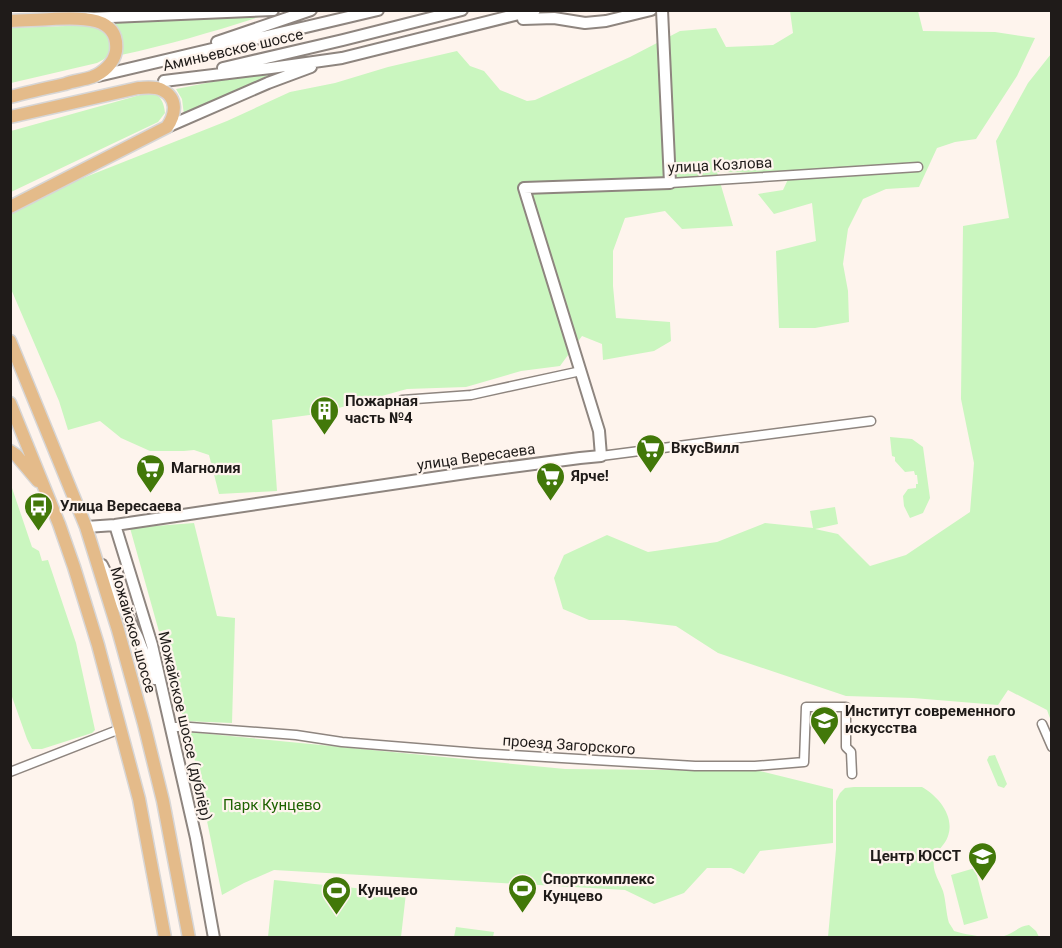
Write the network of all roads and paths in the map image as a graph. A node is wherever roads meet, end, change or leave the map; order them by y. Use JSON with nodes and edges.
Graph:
{"nodes":[{"id":1,"x":273,"y":10,"type":"edge"},
{"id":2,"x":310,"y":10,"type":"edge"},
{"id":3,"x":378,"y":10,"type":"edge"},
{"id":4,"x":462,"y":10,"type":"edge"},
{"id":5,"x":535,"y":10,"type":"edge"},
{"id":6,"x":651,"y":10,"type":"edge"},
{"id":7,"x":662,"y":10,"type":"edge"},
{"id":8,"x":78,"y":18,"type":"junction"},
{"id":9,"x":495,"y":20,"type":"junction"},
{"id":10,"x":10,"y":21,"type":"edge"},
{"id":11,"x":342,"y":57,"type":"junction"},
{"id":12,"x":163,"y":61,"type":"junction"},
{"id":13,"x":92,"y":77,"type":"junction"},
{"id":14,"x":164,"y":81,"type":"junction"},
{"id":15,"x":138,"y":88,"type":"junction"},
{"id":16,"x":10,"y":97,"type":"edge"},
{"id":17,"x":10,"y":117,"type":"edge"},
{"id":18,"x":167,"y":127,"type":"junction"},
{"id":19,"x":918,"y":167,"type":"dead end"},
{"id":20,"x":670,"y":183,"type":"junction"},
{"id":21,"x":10,"y":207,"type":"edge"},
{"id":22,"x":10,"y":342,"type":"edge"},
{"id":23,"x":581,"y":371,"type":"junction"},
{"id":24,"x":402,"y":400,"type":"dead end"},
{"id":25,"x":10,"y":403,"type":"edge"},
{"id":26,"x":871,"y":421,"type":"dead end"},
{"id":27,"x":10,"y":451,"type":"edge"},
{"id":28,"x":601,"y":456,"type":"junction"},
{"id":29,"x":49,"y":497,"type":"junction"},
{"id":30,"x":115,"y":525,"type":"junction"},
{"id":31,"x":86,"y":527,"type":"junction"},
{"id":32,"x":92,"y":546,"type":"junction"},
{"id":33,"x":165,"y":707,"type":"junction"},
{"id":34,"x":1042,"y":724,"type":"dead end"},
{"id":35,"x":171,"y":727,"type":"junction"},
{"id":36,"x":120,"y":729,"type":"junction"},
{"id":37,"x":1052,"y":747,"type":"edge"},
{"id":38,"x":10,"y":772,"type":"edge"},
{"id":39,"x":852,"y":774,"type":"dead end"},
{"id":40,"x":165,"y":938,"type":"edge"},
{"id":41,"x":189,"y":938,"type":"edge"},
{"id":42,"x":214,"y":938,"type":"edge"}],
"edges":[{"from":1,"to":8,"type":"main road"},
{"from":2,"to":12,"type":"main road"},
{"from":3,"to":12,"type":"main road","name":"Аминьевское шоссе"},
{"from":4,"to":14,"type":"main road","name":"Аминьевское шоссе"},
{"from":5,"to":9,"type":"main road"},
{"from":6,"to":9,"type":"main road"},
{"from":7,"to":20,"type":"main road"},
{"from":8,"to":10,"type":"main road"},
{"from":8,"to":13,"type":"main road"},
{"from":9,"to":11,"type":"main road"},
{"from":11,"to":14,"type":"main road"},
{"from":11,"to":18,"type":"main road"},
{"from":12,"to":13,"type":"main road","name":"Аминьевское шоссе"},
{"from":13,"to":16,"type":"main road","name":"Аминьевское шоссе"},
{"from":14,"to":15,"type":"main road","name":"Аминьевское шоссе"},
{"from":15,"to":17,"type":"main road","name":"Аминьевское шоссе"},
{"from":15,"to":18,"type":"main road"},
{"from":18,"to":21,"type":"main road"},
{"from":19,"to":20,"type":"street","name":"улица Козлова"},
{"from":20,"to":23,"type":"main road","name":"улица Козлова"},
{"from":22,"to":31,"type":"main road","name":"Можайское шоссе"},
{"from":23,"to":24,"type":"street"},
{"from":23,"to":28,"type":"main road"},
{"from":25,"to":29,"type":"main road"},
{"from":26,"to":28,"type":"street","name":"улица Вересаева"},
{"from":27,"to":29,"type":"main road"},
{"from":28,"to":30,"type":"main road","name":"улица Вересаева"},
{"from":29,"to":36,"type":"main road"},
{"from":30,"to":31,"type":"main road","name":"улица Вересаева"},
{"from":30,"to":33,"type":"main road","name":"Можайское шоссе (дублёр)"},
{"from":31,"to":32,"type":"main road","name":"Можайское шоссе"},
{"from":32,"to":33,"type":"main road"},
{"from":32,"to":41,"type":"main road","name":"Можайское шоссе"},
{"from":33,"to":35,"type":"main road","name":"Можайское шоссе (дублёр)"},
{"from":34,"to":37,"type":"street"},
{"from":35,"to":39,"type":"street","name":"проезд Загорского"},
{"from":35,"to":42,"type":"main road","name":"Можайское шоссе (дублёр)"},
{"from":36,"to":38,"type":"street"},
{"from":36,"to":40,"type":"main road"}]}
